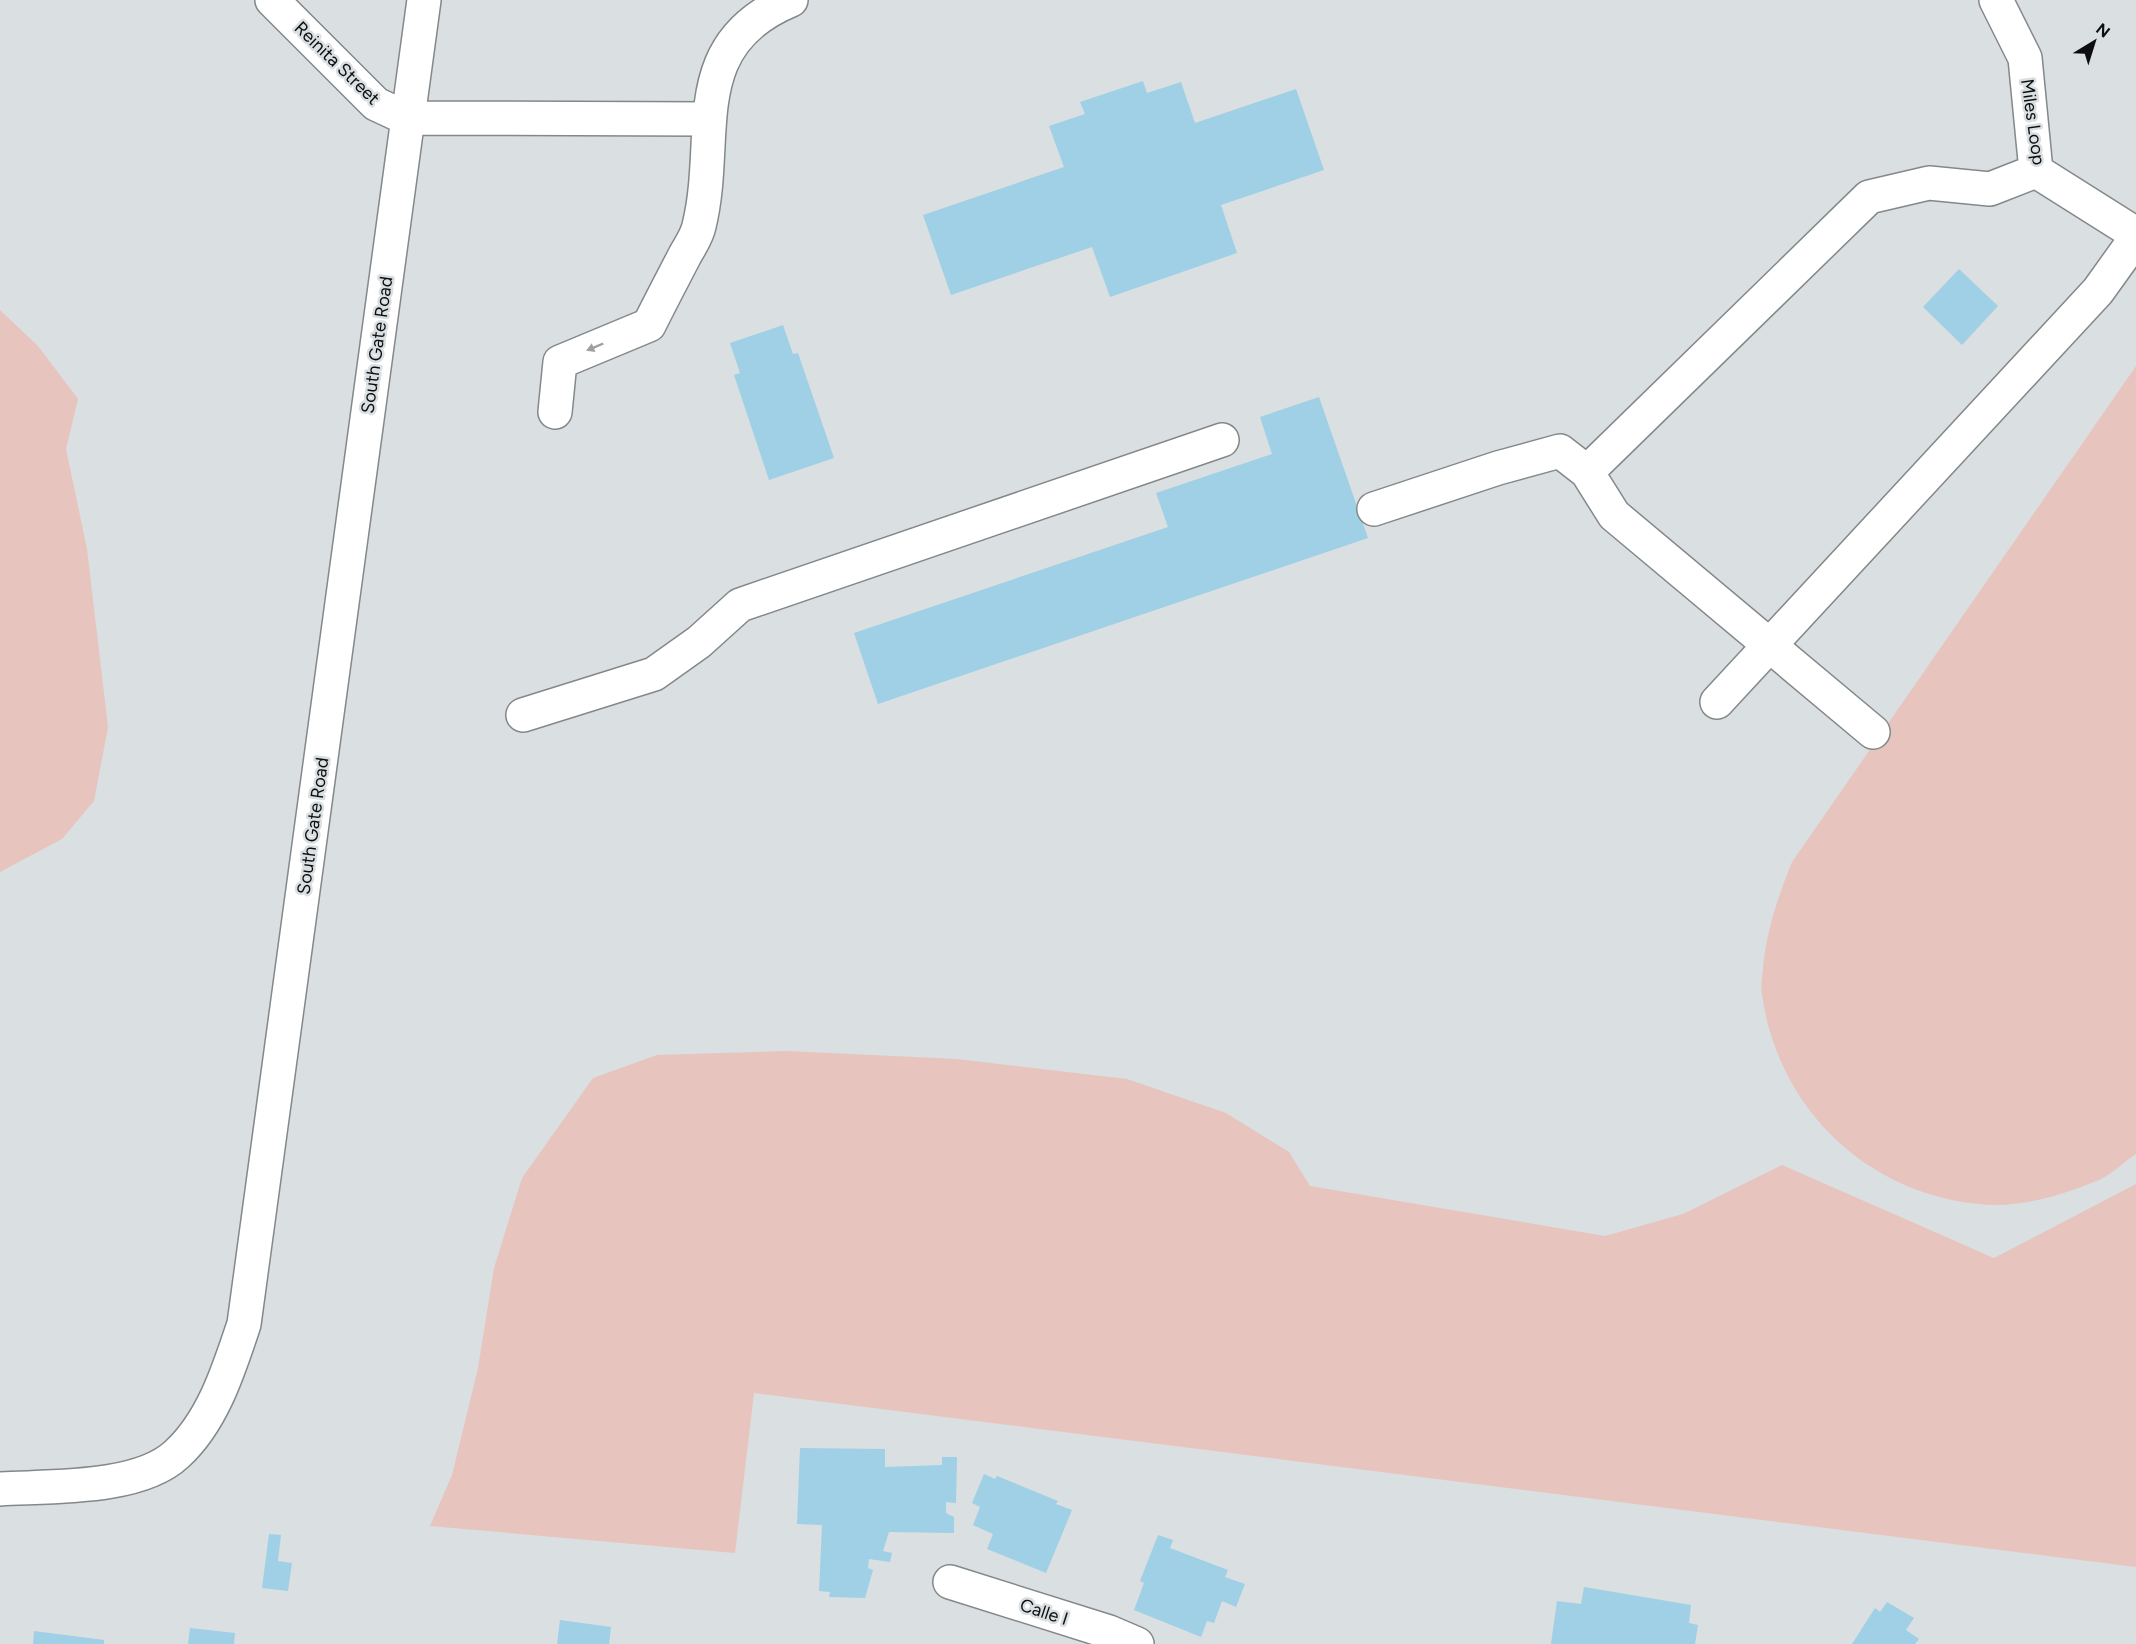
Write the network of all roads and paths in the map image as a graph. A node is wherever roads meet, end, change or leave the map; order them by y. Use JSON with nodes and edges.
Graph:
{"nodes":[{"id":1,"x":272,"y":0,"type":"edge"},
{"id":2,"x":424,"y":0,"type":"edge"},
{"id":3,"x":791,"y":0,"type":"edge"},
{"id":4,"x":1996,"y":0,"type":"edge"},
{"id":5,"x":406,"y":118,"type":"junction"},
{"id":6,"x":707,"y":119,"type":"junction"},
{"id":7,"x":2036,"y":171,"type":"junction"},
{"id":8,"x":2136,"y":236,"type":"edge"},
{"id":9,"x":555,"y":412,"type":"dead end"},
{"id":10,"x":1222,"y":441,"type":"dead end"},
{"id":11,"x":1587,"y":472,"type":"junction"},
{"id":12,"x":1374,"y":509,"type":"dead end"},
{"id":13,"x":1772,"y":645,"type":"junction"},
{"id":14,"x":1717,"y":702,"type":"dead end"},
{"id":15,"x":523,"y":715,"type":"dead end"},
{"id":16,"x":1873,"y":732,"type":"dead end"},
{"id":17,"x":0,"y":1490,"type":"edge"},
{"id":18,"x":950,"y":1582,"type":"dead end"},
{"id":19,"x":1137,"y":1644,"type":"edge"}],
"edges":[{"from":1,"to":5,"type":"street","name":"Reinita Street"},
{"from":2,"to":5,"type":"street","name":"South Gate Road"},
{"from":3,"to":6,"type":"street"},
{"from":4,"to":7,"type":"street","name":"Miles Loop"},
{"from":5,"to":6,"type":"street"},
{"from":5,"to":17,"type":"street","name":"South Gate Road"},
{"from":6,"to":9,"type":"street","one_way":true},
{"from":7,"to":8,"type":"street","name":"Miles Loop"},
{"from":7,"to":11,"type":"street"},
{"from":8,"to":13,"type":"street"},
{"from":10,"to":15,"type":"street"},
{"from":11,"to":12,"type":"street"},
{"from":11,"to":13,"type":"street"},
{"from":13,"to":14,"type":"street"},
{"from":13,"to":16,"type":"street"},
{"from":18,"to":19,"type":"street","name":"Calle I"}]}
